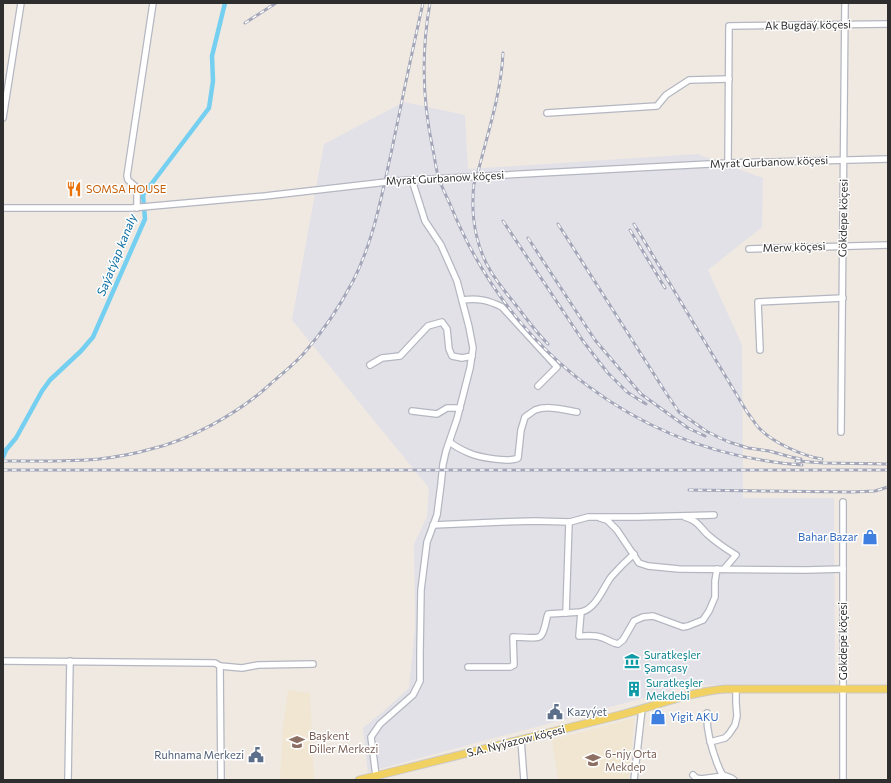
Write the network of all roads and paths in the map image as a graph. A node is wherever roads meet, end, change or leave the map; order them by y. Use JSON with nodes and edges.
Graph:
{"nodes":[{"id":1,"x":21,"y":3,"type":"edge"},
{"id":2,"x":153,"y":3,"type":"edge"},
{"id":3,"x":845,"y":3,"type":"edge"},
{"id":4,"x":888,"y":24,"type":"edge"},
{"id":5,"x":845,"y":25,"type":"junction"},
{"id":6,"x":728,"y":79,"type":"junction"},
{"id":7,"x":547,"y":113,"type":"dead end"},
{"id":8,"x":3,"y":118,"type":"edge"},
{"id":9,"x":888,"y":159,"type":"edge"},
{"id":10,"x":844,"y":160,"type":"junction"},
{"id":11,"x":728,"y":163,"type":"junction"},
{"id":12,"x":412,"y":180,"type":"junction"},
{"id":13,"x":3,"y":208,"type":"edge"},
{"id":14,"x":137,"y":208,"type":"junction"},
{"id":15,"x":888,"y":245,"type":"edge"},
{"id":16,"x":843,"y":246,"type":"junction"},
{"id":17,"x":749,"y":249,"type":"dead end"},
{"id":18,"x":842,"y":298,"type":"junction"},
{"id":19,"x":462,"y":300,"type":"junction"},
{"id":20,"x":760,"y":350,"type":"dead end"},
{"id":21,"x":472,"y":356,"type":"junction"},
{"id":22,"x":370,"y":366,"type":"dead end"},
{"id":23,"x":538,"y":386,"type":"dead end"},
{"id":24,"x":460,"y":408,"type":"junction"},
{"id":25,"x":412,"y":411,"type":"dead end"},
{"id":26,"x":576,"y":412,"type":"dead end"},
{"id":27,"x":841,"y":432,"type":"dead end"},
{"id":28,"x":450,"y":442,"type":"junction"},
{"id":29,"x":843,"y":502,"type":"dead end"},
{"id":30,"x":714,"y":515,"type":"dead end"},
{"id":31,"x":597,"y":516,"type":"junction"},
{"id":32,"x":682,"y":516,"type":"junction"},
{"id":33,"x":569,"y":522,"type":"junction"},
{"id":34,"x":433,"y":525,"type":"junction"},
{"id":35,"x":634,"y":554,"type":"junction"},
{"id":36,"x":844,"y":568,"type":"junction"},
{"id":37,"x":717,"y":569,"type":"junction"},
{"id":38,"x":724,"y":569,"type":"junction"},
{"id":39,"x":581,"y":612,"type":"junction"},
{"id":40,"x":566,"y":613,"type":"junction"},
{"id":41,"x":3,"y":660,"type":"edge"},
{"id":42,"x":70,"y":661,"type":"junction"},
{"id":43,"x":313,"y":664,"type":"dead end"},
{"id":44,"x":220,"y":666,"type":"junction"},
{"id":45,"x":468,"y":667,"type":"dead end"},
{"id":46,"x":736,"y":689,"type":"junction"},
{"id":47,"x":843,"y":689,"type":"junction"},
{"id":48,"x":888,"y":689,"type":"edge"},
{"id":49,"x":642,"y":709,"type":"junction"},
{"id":50,"x":707,"y":713,"type":"dead end"},
{"id":51,"x":521,"y":740,"type":"junction"},
{"id":52,"x":710,"y":742,"type":"junction"},
{"id":53,"x":693,"y":775,"type":"dead end"},
{"id":54,"x":376,"y":776,"type":"junction"},
{"id":55,"x":724,"y":776,"type":"junction"},
{"id":56,"x":68,"y":780,"type":"edge"},
{"id":57,"x":221,"y":780,"type":"edge"},
{"id":58,"x":359,"y":780,"type":"edge"},
{"id":59,"x":524,"y":780,"type":"edge"},
{"id":60,"x":634,"y":780,"type":"edge"},
{"id":61,"x":734,"y":780,"type":"edge"},
{"id":62,"x":843,"y":780,"type":"edge"}],
"edges":[{"from":1,"to":8,"type":"street"},
{"from":2,"to":14,"type":"street"},
{"from":3,"to":5,"type":"street","name":"Gökdepe köçesi"},
{"from":4,"to":5,"type":"street","name":"Ak Bugdaý köçesi"},
{"from":5,"to":6,"type":"street","name":"Ak Bugdaý köçesi"},
{"from":5,"to":10,"type":"street","name":"Gökdepe köçesi"},
{"from":6,"to":7,"type":"street"},
{"from":6,"to":11,"type":"street"},
{"from":9,"to":10,"type":"street","name":"Myrat Gurbanow köçesi"},
{"from":10,"to":11,"type":"street","name":"Myrat Gurbanow köçesi"},
{"from":10,"to":16,"type":"street","name":"Gökdepe köçesi"},
{"from":11,"to":12,"type":"street","name":"Myrat Gurbanow köçesi"},
{"from":12,"to":14,"type":"street","name":"Myrat Gurbanow köçesi","bridge":true},
{"from":12,"to":19,"type":"street"},
{"from":13,"to":14,"type":"street","name":"Myrat Gurbanow köçesi"},
{"from":15,"to":16,"type":"street","name":"Merw köçesi"},
{"from":16,"to":17,"type":"street","name":"Merw köçesi"},
{"from":16,"to":18,"type":"street","name":"Gökdepe köçesi"},
{"from":18,"to":20,"type":"street"},
{"from":18,"to":27,"type":"street","name":"Gökdepe köçesi"},
{"from":19,"to":21,"type":"street"},
{"from":19,"to":23,"type":"street"},
{"from":21,"to":22,"type":"street"},
{"from":21,"to":24,"type":"street"},
{"from":24,"to":25,"type":"street"},
{"from":24,"to":28,"type":"street"},
{"from":26,"to":28,"type":"street"},
{"from":28,"to":34,"type":"street"},
{"from":29,"to":36,"type":"street","name":"Gökdepe köçesi"},
{"from":30,"to":32,"type":"street"},
{"from":31,"to":32,"type":"street"},
{"from":31,"to":33,"type":"street"},
{"from":31,"to":35,"type":"street"},
{"from":32,"to":38,"type":"street"},
{"from":33,"to":34,"type":"street"},
{"from":33,"to":40,"type":"street"},
{"from":34,"to":54,"type":"street"},
{"from":35,"to":37,"type":"street"},
{"from":35,"to":39,"type":"street"},
{"from":36,"to":38,"type":"street"},
{"from":36,"to":47,"type":"street","name":"Gökdepe köçesi"},
{"from":37,"to":38,"type":"street"},
{"from":37,"to":39,"type":"street"},
{"from":39,"to":40,"type":"street"},
{"from":40,"to":45,"type":"street"},
{"from":41,"to":42,"type":"street"},
{"from":42,"to":44,"type":"street"},
{"from":42,"to":56,"type":"street"},
{"from":43,"to":44,"type":"street"},
{"from":44,"to":57,"type":"street"},
{"from":46,"to":47,"type":"main road","name":"S.A. Nyýazow köçesi"},
{"from":46,"to":49,"type":"main road","name":"S.A. Nyýazow köçesi"},
{"from":46,"to":52,"type":"street"},
{"from":47,"to":48,"type":"main road","name":"S.A. Nyýazow köçesi"},
{"from":47,"to":62,"type":"street","name":"Gökdepe köçesi"},
{"from":49,"to":51,"type":"main road","name":"S.A. Nyýazow köçesi"},
{"from":49,"to":60,"type":"street"},
{"from":50,"to":52,"type":"street"},
{"from":51,"to":54,"type":"main road","name":"S.A. Nyýazow köçesi"},
{"from":51,"to":59,"type":"street"},
{"from":52,"to":55,"type":"street"},
{"from":53,"to":55,"type":"street"},
{"from":54,"to":58,"type":"main road","name":"S.A. Nyýazow köçesi"},
{"from":55,"to":61,"type":"street"}]}
